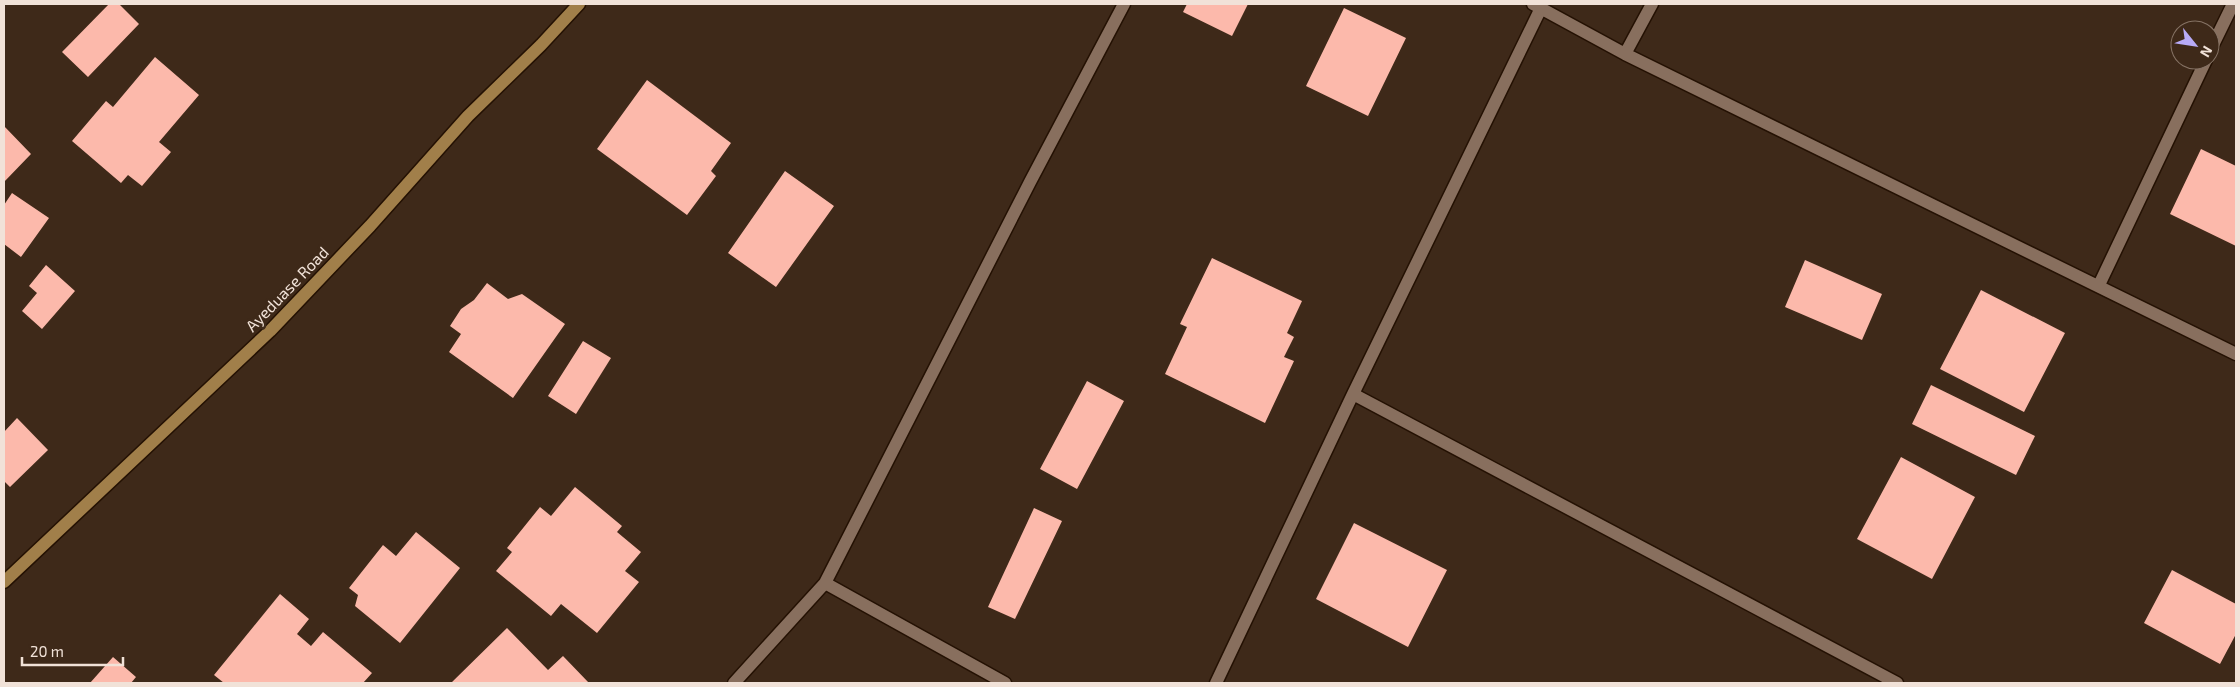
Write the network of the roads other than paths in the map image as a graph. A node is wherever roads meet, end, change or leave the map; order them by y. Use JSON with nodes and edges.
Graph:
{"nodes":[{"id":1,"x":579,"y":4,"type":"edge"},
{"id":2,"x":1124,"y":4,"type":"edge"},
{"id":3,"x":1652,"y":4,"type":"edge"},
{"id":4,"x":2233,"y":4,"type":"edge"},
{"id":5,"x":1537,"y":6,"type":"edge"},
{"id":6,"x":2220,"y":31,"type":"edge"},
{"id":7,"x":1626,"y":54,"type":"junction"},
{"id":8,"x":2201,"y":70,"type":"edge"},
{"id":9,"x":2099,"y":285,"type":"junction"},
{"id":10,"x":2236,"y":354,"type":"edge"},
{"id":11,"x":1353,"y":394,"type":"junction"},
{"id":12,"x":4,"y":582,"type":"edge"},
{"id":13,"x":825,"y":583,"type":"junction"},
{"id":14,"x":734,"y":683,"type":"edge"},
{"id":15,"x":1005,"y":683,"type":"edge"},
{"id":16,"x":1216,"y":683,"type":"edge"},
{"id":17,"x":1897,"y":683,"type":"edge"}],
"edges":[{"from":1,"to":12,"type":"street","name":"Ayeduase Road"},
{"from":2,"to":13,"type":"street"},
{"from":3,"to":7,"type":"street"},
{"from":4,"to":6,"type":"street"},
{"from":5,"to":7,"type":"street"},
{"from":5,"to":11,"type":"street"},
{"from":7,"to":9,"type":"street"},
{"from":8,"to":9,"type":"street"},
{"from":9,"to":10,"type":"street"},
{"from":11,"to":16,"type":"street"},
{"from":11,"to":17,"type":"street"},
{"from":13,"to":14,"type":"street"},
{"from":13,"to":15,"type":"street"}]}
